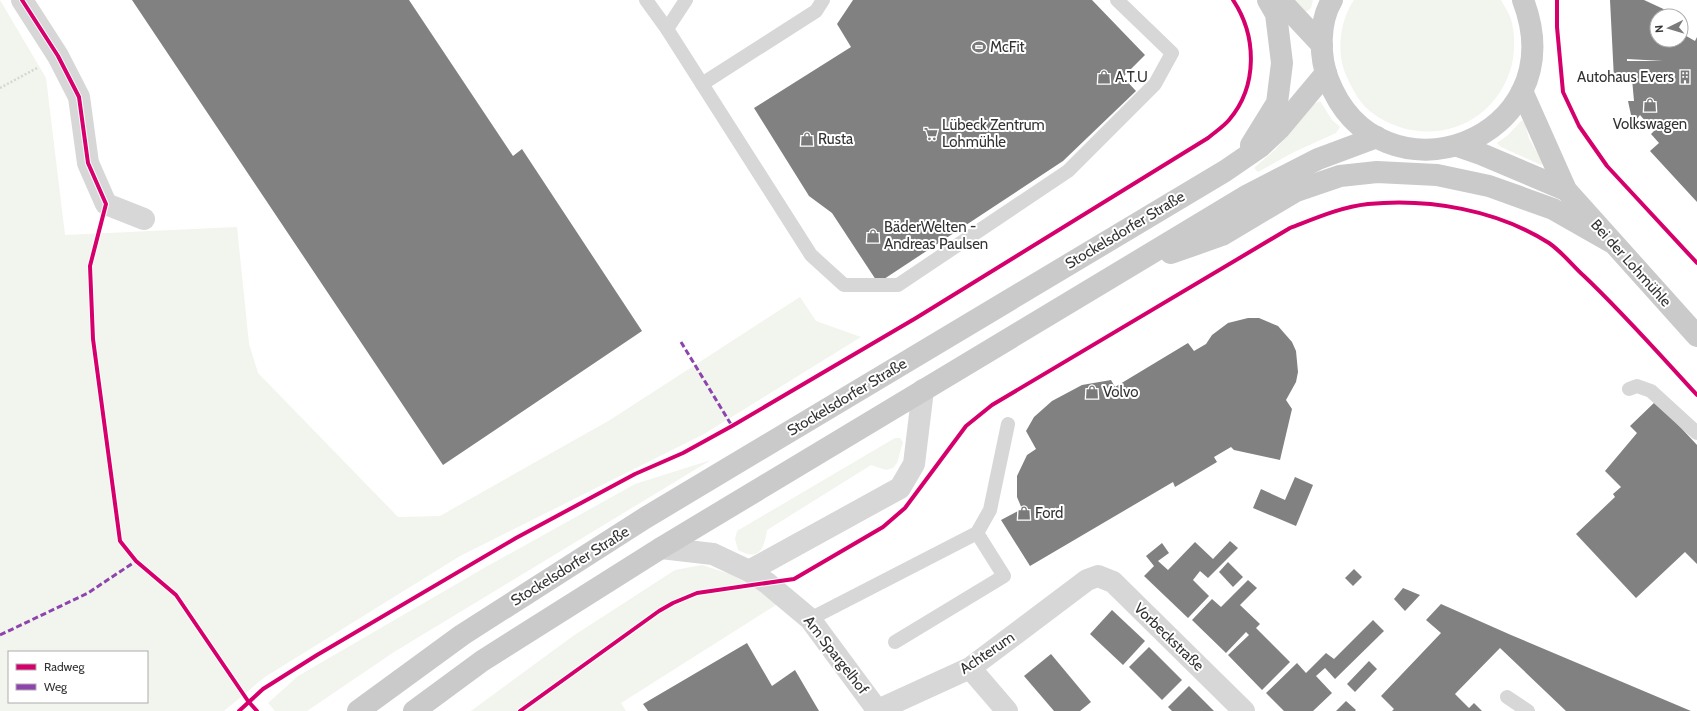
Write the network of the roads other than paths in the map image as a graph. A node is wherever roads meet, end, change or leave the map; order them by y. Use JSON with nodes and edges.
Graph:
{"nodes":[{"id":1,"x":22,"y":0,"type":"edge"},
{"id":2,"x":646,"y":0,"type":"edge"},
{"id":3,"x":686,"y":0,"type":"edge"},
{"id":4,"x":823,"y":0,"type":"edge"},
{"id":5,"x":1117,"y":0,"type":"edge"},
{"id":6,"x":1268,"y":0,"type":"edge"},
{"id":7,"x":1280,"y":0,"type":"edge"},
{"id":8,"x":1332,"y":0,"type":"edge"},
{"id":9,"x":1523,"y":0,"type":"edge"},
{"id":10,"x":667,"y":29,"type":"junction"},
{"id":11,"x":1322,"y":45,"type":"junction"},
{"id":12,"x":1326,"y":73,"type":"junction"},
{"id":13,"x":702,"y":84,"type":"junction"},
{"id":14,"x":1522,"y":91,"type":"junction"},
{"id":15,"x":1377,"y":137,"type":"junction"},
{"id":16,"x":1458,"y":146,"type":"junction"},
{"id":17,"x":1225,"y":171,"type":"junction"},
{"id":18,"x":1566,"y":190,"type":"junction"},
{"id":19,"x":144,"y":219,"type":"dead end"},
{"id":20,"x":1611,"y":242,"type":"junction"},
{"id":21,"x":1124,"y":270,"type":"junction"},
{"id":22,"x":1697,"y":336,"type":"edge"},
{"id":23,"x":1629,"y":389,"type":"dead end"},
{"id":24,"x":923,"y":390,"type":"junction"},
{"id":25,"x":1008,"y":424,"type":"dead end"},
{"id":26,"x":1697,"y":434,"type":"edge"},
{"id":27,"x":977,"y":533,"type":"junction"},
{"id":28,"x":661,"y":548,"type":"junction"},
{"id":29,"x":749,"y":571,"type":"junction"},
{"id":30,"x":1087,"y":580,"type":"joint"},
{"id":31,"x":806,"y":615,"type":"junction"},
{"id":32,"x":895,"y":642,"type":"dead end"},
{"id":33,"x":970,"y":668,"type":"junction"},
{"id":34,"x":1508,"y":697,"type":"dead end"},
{"id":35,"x":878,"y":710,"type":"edge"},
{"id":36,"x":358,"y":711,"type":"edge"},
{"id":37,"x":414,"y":711,"type":"edge"},
{"id":38,"x":1007,"y":711,"type":"edge"},
{"id":39,"x":1244,"y":711,"type":"edge"},
{"id":40,"x":1528,"y":711,"type":"edge"}],
"edges":[{"from":1,"to":19,"type":"street"},
{"from":2,"to":10,"type":"lane"},
{"from":3,"to":10,"type":"lane"},
{"from":4,"to":13,"type":"lane"},
{"from":5,"to":13,"type":"lane"},
{"from":6,"to":17,"type":"main road"},
{"from":7,"to":11,"type":"main road"},
{"from":8,"to":11,"type":"main road"},
{"from":9,"to":14,"type":"main road"},
{"from":10,"to":13,"type":"lane"},
{"from":11,"to":12,"type":"main road"},
{"from":12,"to":15,"type":"main road"},
{"from":12,"to":17,"type":"main road","name":"Stockelsdorfer Straße"},
{"from":14,"to":16,"type":"main road"},
{"from":14,"to":18,"type":"main road","name":"Bei der Lohmühle"},
{"from":15,"to":16,"type":"main road"},
{"from":15,"to":21,"type":"main road"},
{"from":16,"to":18,"type":"main road","name":"Bei der Lohmühle"},
{"from":17,"to":36,"type":"main road","name":"Stockelsdorfer Straße"},
{"from":18,"to":20,"type":"main road","name":"Bei der Lohmühle"},
{"from":20,"to":21,"type":"main road"},
{"from":20,"to":22,"type":"main road","name":"Bei der Lohmühle"},
{"from":21,"to":24,"type":"main road"},
{"from":23,"to":26,"type":"lane"},
{"from":24,"to":28,"type":"main road"},
{"from":24,"to":29,"type":"street"},
{"from":25,"to":27,"type":"lane"},
{"from":27,"to":31,"type":"lane"},
{"from":27,"to":32,"type":"lane"},
{"from":28,"to":29,"type":"street","name":"Am Spargelhof"},
{"from":28,"to":37,"type":"main road"},
{"from":29,"to":31,"type":"street","name":"Am Spargelhof"},
{"from":30,"to":33,"type":"street","name":"Achterum"},
{"from":30,"to":39,"type":"street","name":"Vorbeckstraße"},
{"from":31,"to":35,"type":"street","name":"Am Spargelhof"},
{"from":33,"to":35,"type":"street","name":"Achterum"},
{"from":33,"to":38,"type":"street"},
{"from":34,"to":40,"type":"lane"}]}
